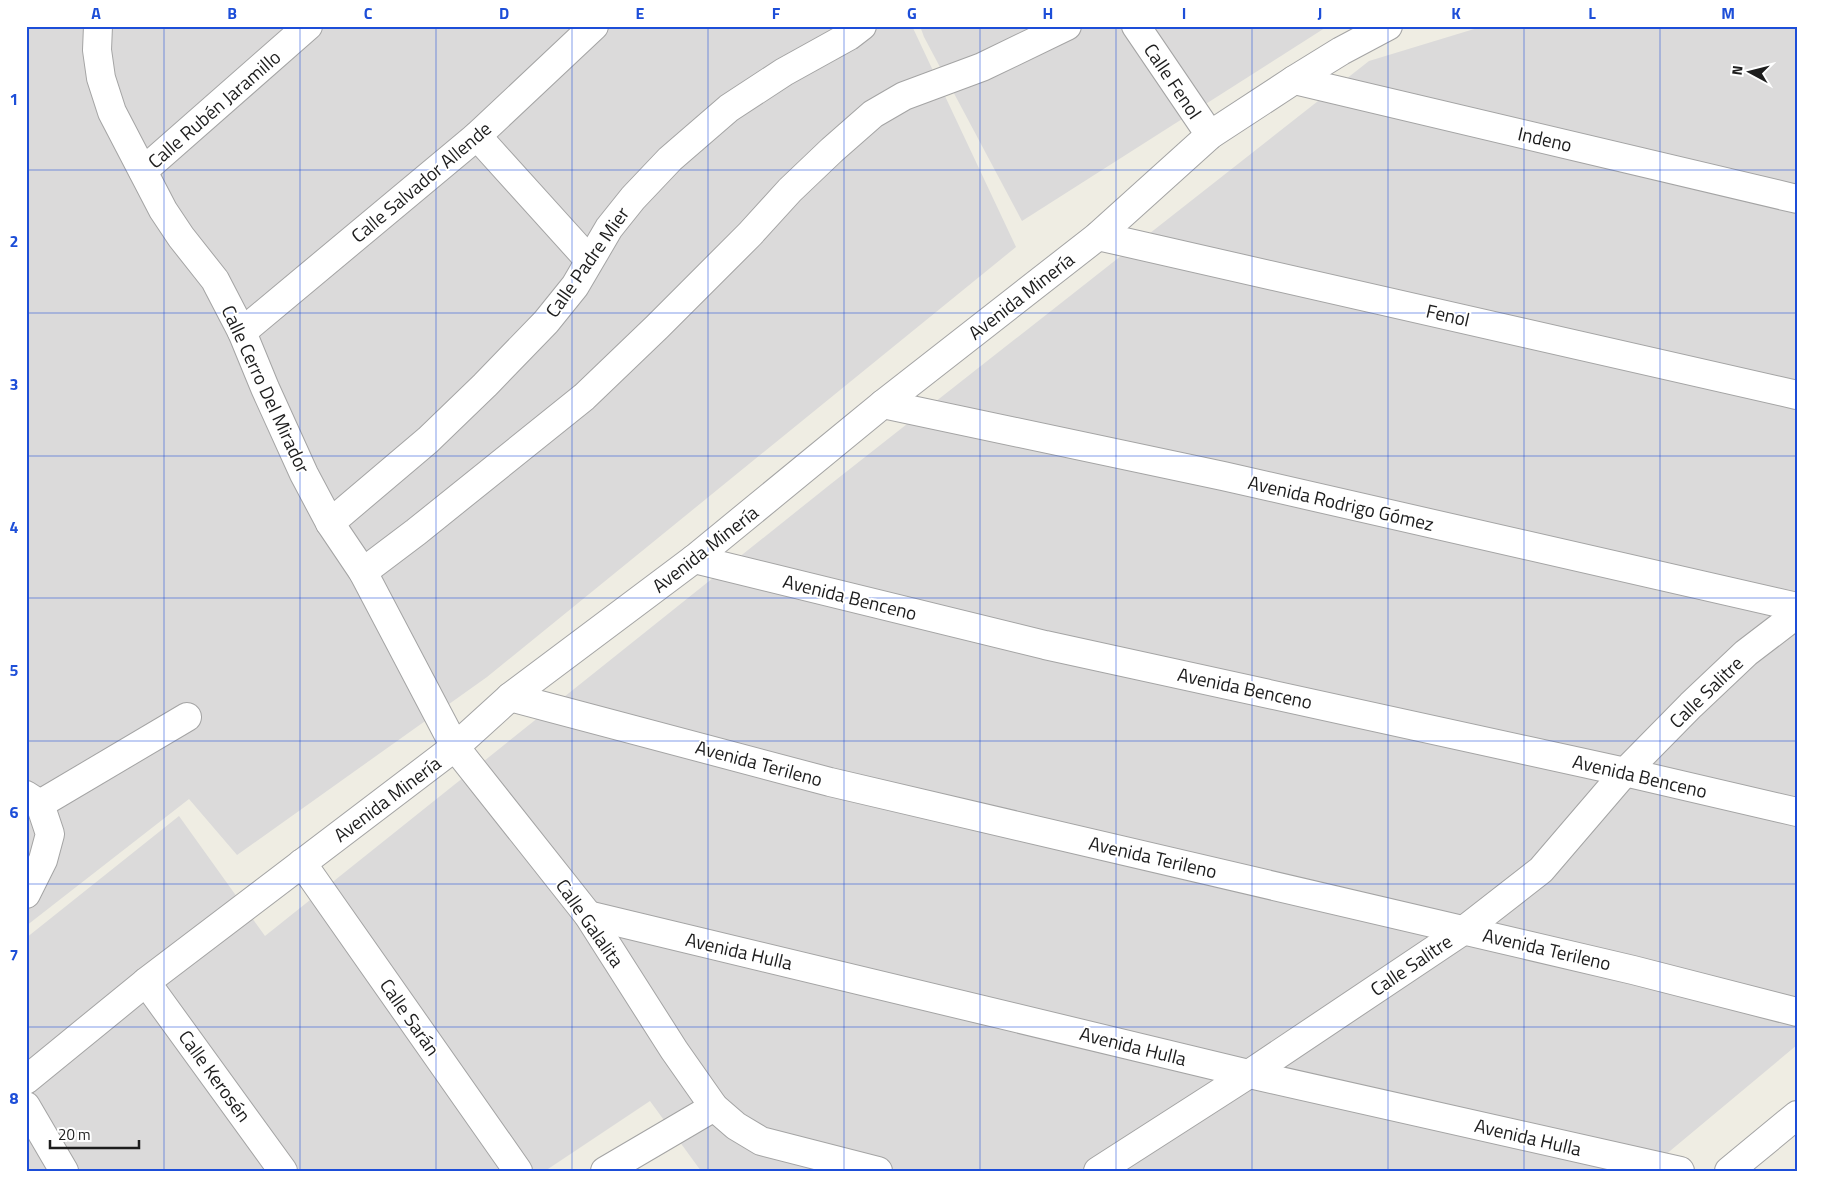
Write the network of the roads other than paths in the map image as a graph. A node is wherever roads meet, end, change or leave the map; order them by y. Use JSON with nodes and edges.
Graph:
{"nodes":[{"id":1,"x":98,"y":26,"type":"edge"},
{"id":2,"x":308,"y":26,"type":"edge"},
{"id":3,"x":594,"y":26,"type":"edge"},
{"id":4,"x":1067,"y":26,"type":"edge"},
{"id":5,"x":1136,"y":26,"type":"edge"},
{"id":6,"x":1388,"y":26,"type":"edge"},
{"id":7,"x":851,"y":30,"type":"edge"},
{"id":8,"x":1294,"y":80,"type":"junction"},
{"id":9,"x":1210,"y":135,"type":"junction"},
{"id":10,"x":477,"y":136,"type":"junction"},
{"id":11,"x":143,"y":171,"type":"junction"},
{"id":12,"x":1797,"y":199,"type":"edge"},
{"id":13,"x":1098,"y":236,"type":"junction"},
{"id":14,"x":590,"y":260,"type":"junction"},
{"id":15,"x":242,"y":332,"type":"junction"},
{"id":16,"x":1797,"y":395,"type":"edge"},
{"id":17,"x":883,"y":404,"type":"junction"},
{"id":18,"x":330,"y":523,"type":"junction"},
{"id":19,"x":694,"y":559,"type":"junction"},
{"id":20,"x":363,"y":572,"type":"junction"},
{"id":21,"x":1797,"y":607,"type":"edge"},
{"id":22,"x":1797,"y":614,"type":"edge"},
{"id":23,"x":510,"y":697,"type":"junction"},
{"id":24,"x":187,"y":717,"type":"dead end"},
{"id":25,"x":455,"y":747,"type":"junction"},
{"id":26,"x":1626,"y":772,"type":"junction"},
{"id":27,"x":33,"y":800,"type":"edge"},
{"id":28,"x":1797,"y":812,"type":"edge"},
{"id":29,"x":302,"y":863,"type":"junction"},
{"id":30,"x":26,"y":894,"type":"edge"},
{"id":31,"x":588,"y":915,"type":"junction"},
{"id":32,"x":1464,"y":930,"type":"junction"},
{"id":33,"x":146,"y":982,"type":"junction"},
{"id":34,"x":1797,"y":1012,"type":"edge"},
{"id":35,"x":1249,"y":1074,"type":"junction"},
{"id":36,"x":26,"y":1080,"type":"edge"},
{"id":37,"x":26,"y":1106,"type":"edge"},
{"id":38,"x":714,"y":1106,"type":"junction"},
{"id":39,"x":1797,"y":1115,"type":"edge"},
{"id":40,"x":64,"y":1171,"type":"edge"},
{"id":41,"x":284,"y":1171,"type":"edge"},
{"id":42,"x":518,"y":1171,"type":"edge"},
{"id":43,"x":605,"y":1171,"type":"edge"},
{"id":44,"x":878,"y":1171,"type":"edge"},
{"id":45,"x":1098,"y":1171,"type":"edge"},
{"id":46,"x":1680,"y":1171,"type":"edge"},
{"id":47,"x":1729,"y":1171,"type":"edge"}],
"edges":[{"from":1,"to":11,"type":"street","name":"Calle Cerro Del Mirador"},
{"from":2,"to":11,"type":"street","name":"Calle Rubén Jaramillo"},
{"from":3,"to":10,"type":"street","name":"Calle Salvador Allende"},
{"from":4,"to":20,"type":"street"},
{"from":5,"to":9,"type":"street","name":"Calle Fenol"},
{"from":6,"to":8,"type":"street","name":"Avenida Minería"},
{"from":7,"to":14,"type":"street","name":"Calle Padre Mier"},
{"from":8,"to":9,"type":"street","name":"Avenida Minería"},
{"from":8,"to":12,"type":"street","name":"Indeno"},
{"from":9,"to":13,"type":"street","name":"Avenida Minería"},
{"from":10,"to":14,"type":"street"},
{"from":10,"to":15,"type":"street","name":"Calle Salvador Allende"},
{"from":11,"to":15,"type":"street","name":"Calle Cerro Del Mirador"},
{"from":13,"to":16,"type":"street","name":"Fenol"},
{"from":13,"to":17,"type":"street","name":"Avenida Minería"},
{"from":14,"to":18,"type":"street","name":"Calle Padre Mier"},
{"from":15,"to":18,"type":"street","name":"Calle Cerro Del Mirador"},
{"from":17,"to":19,"type":"street","name":"Avenida Minería"},
{"from":17,"to":21,"type":"street","name":"Avenida Rodrigo Gómez"},
{"from":18,"to":20,"type":"street","name":"Calle Cerro Del Mirador"},
{"from":19,"to":23,"type":"street","name":"Avenida Minería"},
{"from":19,"to":26,"type":"street","name":"Avenida Benceno"},
{"from":20,"to":25,"type":"street","name":"Calle Cerro Del Mirador"},
{"from":22,"to":26,"type":"street","name":"Calle Salitre"},
{"from":23,"to":25,"type":"street","name":"Avenida Minería"},
{"from":23,"to":32,"type":"street","name":"Avenida Terileno"},
{"from":24,"to":27,"type":"street"},
{"from":25,"to":29,"type":"street","name":"Avenida Minería"},
{"from":25,"to":31,"type":"street","name":"Calle Galalita"},
{"from":26,"to":28,"type":"street","name":"Avenida Benceno"},
{"from":26,"to":32,"type":"street","name":"Calle Salitre"},
{"from":27,"to":30,"type":"street"},
{"from":29,"to":33,"type":"street","name":"Avenida Minería"},
{"from":29,"to":42,"type":"street","name":"Calle Sarán"},
{"from":31,"to":35,"type":"street","name":"Avenida Hulla"},
{"from":31,"to":38,"type":"street","name":"Calle Galalita"},
{"from":32,"to":34,"type":"street","name":"Avenida Terileno"},
{"from":32,"to":35,"type":"street","name":"Calle Salitre"},
{"from":33,"to":36,"type":"street","name":"Avenida Minería"},
{"from":33,"to":41,"type":"street","name":"Calle Kerosén"},
{"from":35,"to":45,"type":"street","name":"Calle Salitre"},
{"from":35,"to":46,"type":"street","name":"Avenida Hulla"},
{"from":37,"to":40,"type":"street"},
{"from":38,"to":43,"type":"street"},
{"from":38,"to":44,"type":"street","name":"Calle Galalita"},
{"from":39,"to":47,"type":"street"}]}
